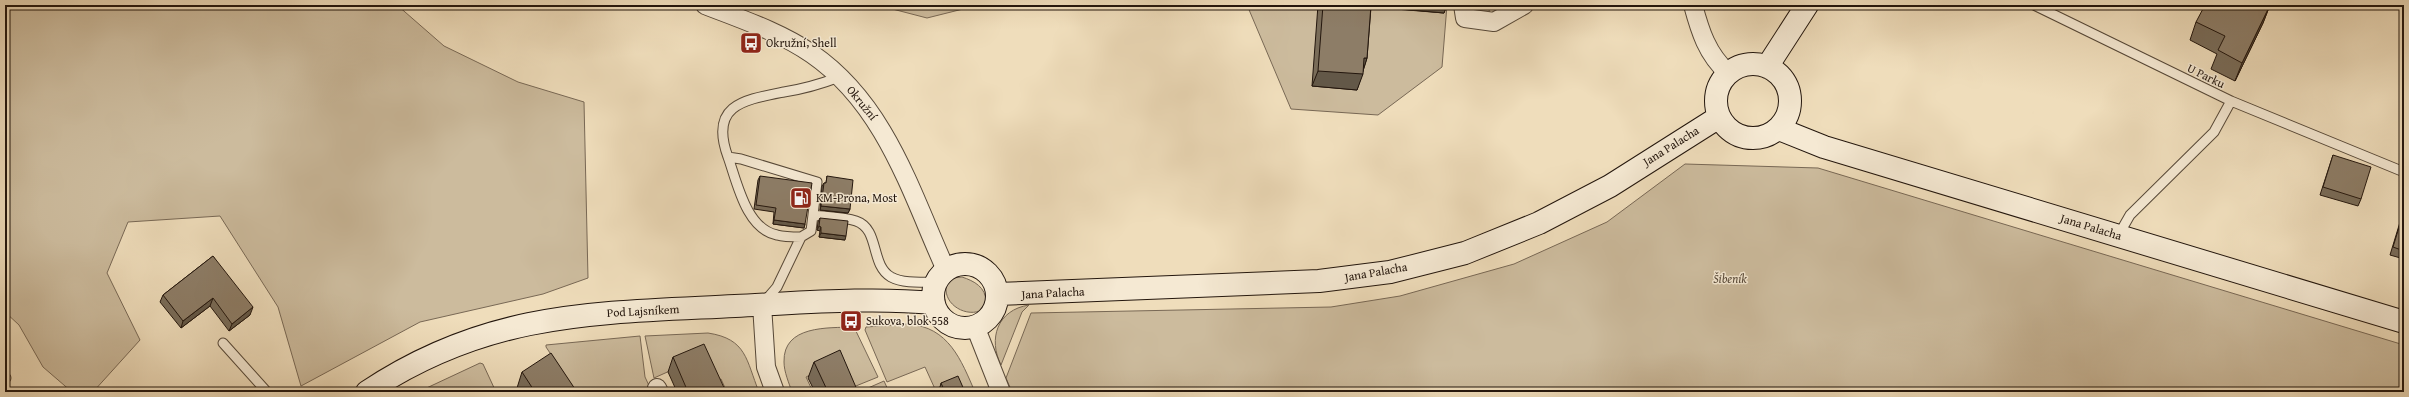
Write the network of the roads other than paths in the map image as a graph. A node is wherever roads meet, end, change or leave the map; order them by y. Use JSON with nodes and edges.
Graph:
{"nodes":[{"id":1,"x":705,"y":5,"type":"edge"},
{"id":2,"x":1463,"y":5,"type":"edge"},
{"id":3,"x":1524,"y":5,"type":"edge"},
{"id":4,"x":1693,"y":5,"type":"edge"},
{"id":5,"x":1807,"y":5,"type":"edge"},
{"id":6,"x":2034,"y":5,"type":"edge"},
{"id":7,"x":1768,"y":67,"type":"junction"},
{"id":8,"x":1728,"y":74,"type":"junction"},
{"id":9,"x":839,"y":77,"type":"junction"},
{"id":10,"x":2231,"y":101,"type":"junction"},
{"id":11,"x":1718,"y":117,"type":"junction"},
{"id":12,"x":1779,"y":129,"type":"junction"},
{"id":13,"x":728,"y":157,"type":"junction"},
{"id":14,"x":2404,"y":172,"type":"edge"},
{"id":15,"x":813,"y":215,"type":"junction"},
{"id":16,"x":2118,"y":236,"type":"junction"},
{"id":17,"x":801,"y":237,"type":"junction"},
{"id":18,"x":941,"y":276,"type":"junction"},
{"id":19,"x":997,"y":294,"type":"junction"},
{"id":20,"x":934,"y":304,"type":"junction"},
{"id":21,"x":762,"y":305,"type":"junction"},
{"id":22,"x":2404,"y":322,"type":"edge"},
{"id":23,"x":974,"y":326,"type":"junction"},
{"id":24,"x":223,"y":343,"type":"dead end"},
{"id":25,"x":268,"y":392,"type":"edge"},
{"id":26,"x":367,"y":392,"type":"edge"},
{"id":27,"x":775,"y":392,"type":"edge"},
{"id":28,"x":1001,"y":392,"type":"edge"}],
"edges":[{"from":1,"to":9,"type":"street","name":"Okružní"},
{"from":2,"to":3,"type":"street"},
{"from":4,"to":8,"type":"street"},
{"from":5,"to":7,"type":"street"},
{"from":6,"to":10,"type":"lane","name":"U Parku"},
{"from":7,"to":8,"type":"street"},
{"from":7,"to":12,"type":"street"},
{"from":8,"to":11,"type":"street"},
{"from":9,"to":13,"type":"lane"},
{"from":9,"to":18,"type":"street","name":"Okružní"},
{"from":10,"to":14,"type":"lane"},
{"from":10,"to":16,"type":"lane","name":"U Parku"},
{"from":11,"to":12,"type":"street"},
{"from":11,"to":19,"type":"street","name":"Jana Palacha"},
{"from":12,"to":16,"type":"street","name":"Jana Palacha"},
{"from":13,"to":15,"type":"lane"},
{"from":13,"to":17,"type":"lane"},
{"from":15,"to":17,"type":"lane"},
{"from":15,"to":18,"type":"lane"},
{"from":16,"to":22,"type":"street","name":"Jana Palacha"},
{"from":17,"to":21,"type":"lane"},
{"from":18,"to":19,"type":"street"},
{"from":18,"to":20,"type":"street"},
{"from":19,"to":23,"type":"street"},
{"from":20,"to":21,"type":"street","name":"Pod Lajsníkem"},
{"from":20,"to":23,"type":"street"},
{"from":21,"to":26,"type":"street","name":"Pod Lajsníkem"},
{"from":21,"to":27,"type":"street"},
{"from":23,"to":28,"type":"street"},
{"from":24,"to":25,"type":"lane"}]}
